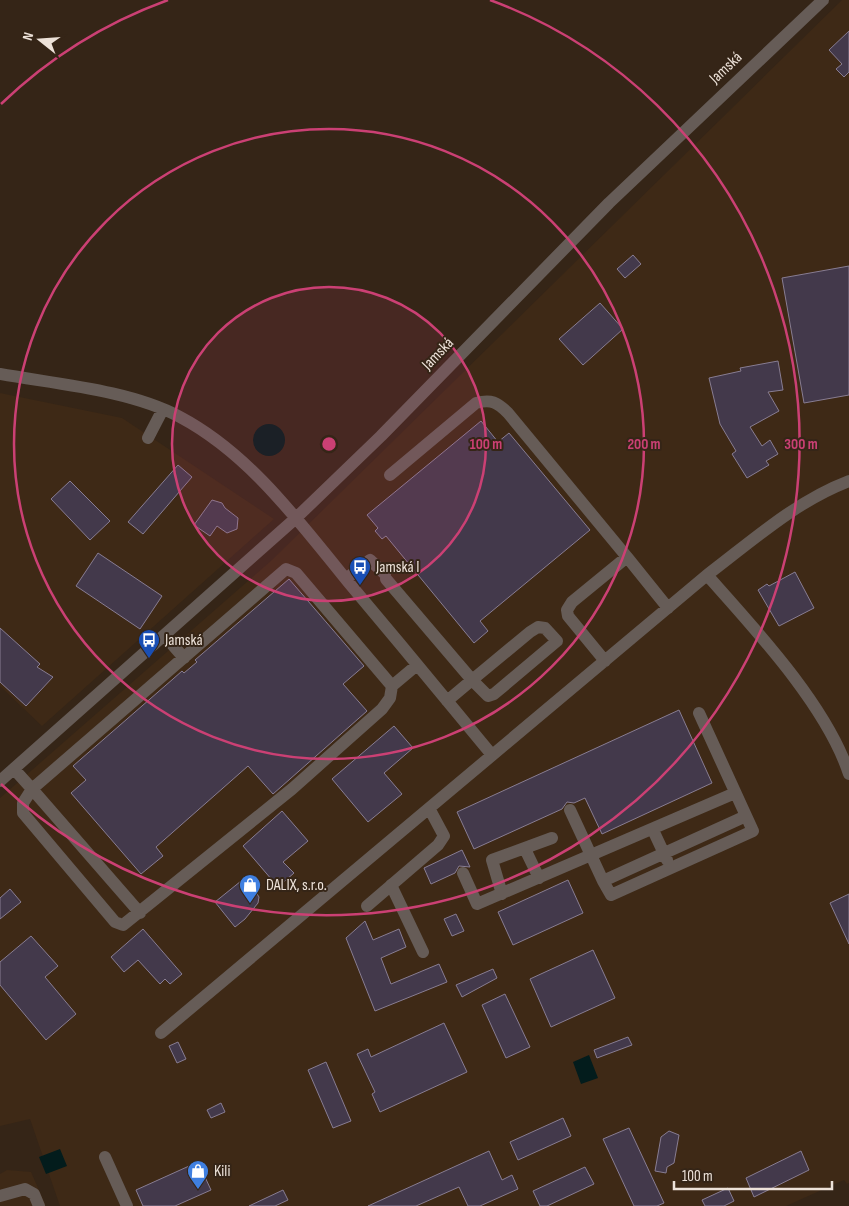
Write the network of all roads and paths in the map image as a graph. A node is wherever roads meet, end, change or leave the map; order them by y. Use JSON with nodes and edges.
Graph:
{"nodes":[{"id":1,"x":823,"y":0,"type":"edge"},
{"id":2,"x":0,"y":374,"type":"edge"},
{"id":3,"x":163,"y":409,"type":"junction"},
{"id":4,"x":148,"y":438,"type":"dead end"},
{"id":5,"x":390,"y":475,"type":"dead end"},
{"id":6,"x":849,"y":481,"type":"edge"},
{"id":7,"x":296,"y":518,"type":"junction"},
{"id":8,"x":627,"y":557,"type":"junction"},
{"id":9,"x":708,"y":575,"type":"junction"},
{"id":10,"x":346,"y":579,"type":"junction"},
{"id":11,"x":668,"y":608,"type":"junction"},
{"id":12,"x":165,"y":636,"type":"junction"},
{"id":13,"x":184,"y":658,"type":"junction"},
{"id":14,"x":605,"y":660,"type":"junction"},
{"id":15,"x":417,"y":665,"type":"junction"},
{"id":16,"x":472,"y":680,"type":"junction"},
{"id":17,"x":392,"y":686,"type":"junction"},
{"id":18,"x":447,"y":701,"type":"junction"},
{"id":19,"x":699,"y":713,"type":"dead end"},
{"id":20,"x":492,"y":755,"type":"junction"},
{"id":21,"x":14,"y":769,"type":"junction"},
{"id":22,"x":849,"y":774,"type":"edge"},
{"id":23,"x":0,"y":780,"type":"edge"},
{"id":24,"x":32,"y":789,"type":"junction"},
{"id":25,"x":735,"y":793,"type":"junction"},
{"id":26,"x":429,"y":808,"type":"junction"},
{"id":27,"x":570,"y":810,"type":"dead end"},
{"id":28,"x":746,"y":816,"type":"junction"},
{"id":29,"x":654,"y":830,"type":"junction"},
{"id":30,"x":552,"y":838,"type":"dead end"},
{"id":31,"x":526,"y":849,"type":"junction"},
{"id":32,"x":664,"y":853,"type":"junction"},
{"id":33,"x":591,"y":855,"type":"junction"},
{"id":34,"x":671,"y":869,"type":"junction"},
{"id":35,"x":463,"y":873,"type":"dead end"},
{"id":36,"x":539,"y":878,"type":"junction"},
{"id":37,"x":603,"y":882,"type":"junction"},
{"id":38,"x":391,"y":885,"type":"junction"},
{"id":39,"x":502,"y":894,"type":"junction"},
{"id":40,"x":367,"y":906,"type":"dead end"},
{"id":41,"x":140,"y":912,"type":"junction"},
{"id":42,"x":423,"y":952,"type":"dead end"},
{"id":43,"x":161,"y":1032,"type":"dead end"},
{"id":44,"x":105,"y":1157,"type":"dead end"},
{"id":45,"x":0,"y":1196,"type":"edge"},
{"id":46,"x":39,"y":1206,"type":"edge"},
{"id":47,"x":127,"y":1206,"type":"edge"}],
"edges":[{"from":1,"to":7,"type":"street","name":"Jamská"},
{"from":2,"to":3,"type":"street"},
{"from":3,"to":4,"type":"street"},
{"from":3,"to":7,"type":"street"},
{"from":5,"to":8,"type":"street"},
{"from":6,"to":9,"type":"street"},
{"from":7,"to":10,"type":"street"},
{"from":7,"to":12,"type":"street","name":"Jamská"},
{"from":8,"to":11,"type":"street"},
{"from":8,"to":14,"type":"street"},
{"from":9,"to":11,"type":"street"},
{"from":9,"to":22,"type":"street"},
{"from":10,"to":15,"type":"street"},
{"from":10,"to":16,"type":"street"},
{"from":11,"to":14,"type":"street"},
{"from":12,"to":13,"type":"street"},
{"from":12,"to":21,"type":"street","name":"Jamská"},
{"from":13,"to":17,"type":"street"},
{"from":13,"to":24,"type":"street"},
{"from":14,"to":20,"type":"street"},
{"from":15,"to":17,"type":"street"},
{"from":15,"to":18,"type":"street"},
{"from":16,"to":16,"type":"street"},
{"from":16,"to":18,"type":"street"},
{"from":17,"to":41,"type":"street"},
{"from":18,"to":20,"type":"street"},
{"from":19,"to":25,"type":"street"},
{"from":20,"to":26,"type":"street"},
{"from":21,"to":23,"type":"street","name":"Jamská"},
{"from":21,"to":24,"type":"street"},
{"from":24,"to":41,"type":"street"},
{"from":24,"to":41,"type":"street"},
{"from":25,"to":28,"type":"street"},
{"from":25,"to":29,"type":"street"},
{"from":26,"to":38,"type":"street"},
{"from":26,"to":43,"type":"street"},
{"from":27,"to":33,"type":"street"},
{"from":28,"to":32,"type":"street"},
{"from":28,"to":34,"type":"street"},
{"from":29,"to":32,"type":"street"},
{"from":29,"to":33,"type":"street"},
{"from":30,"to":31,"type":"street"},
{"from":31,"to":36,"type":"street"},
{"from":31,"to":39,"type":"street"},
{"from":32,"to":34,"type":"street"},
{"from":32,"to":37,"type":"street"},
{"from":33,"to":36,"type":"street"},
{"from":33,"to":37,"type":"street"},
{"from":34,"to":37,"type":"street"},
{"from":35,"to":39,"type":"street"},
{"from":36,"to":39,"type":"street"},
{"from":38,"to":40,"type":"street"},
{"from":38,"to":42,"type":"street"},
{"from":44,"to":47,"type":"street"},
{"from":45,"to":46,"type":"street"}]}
